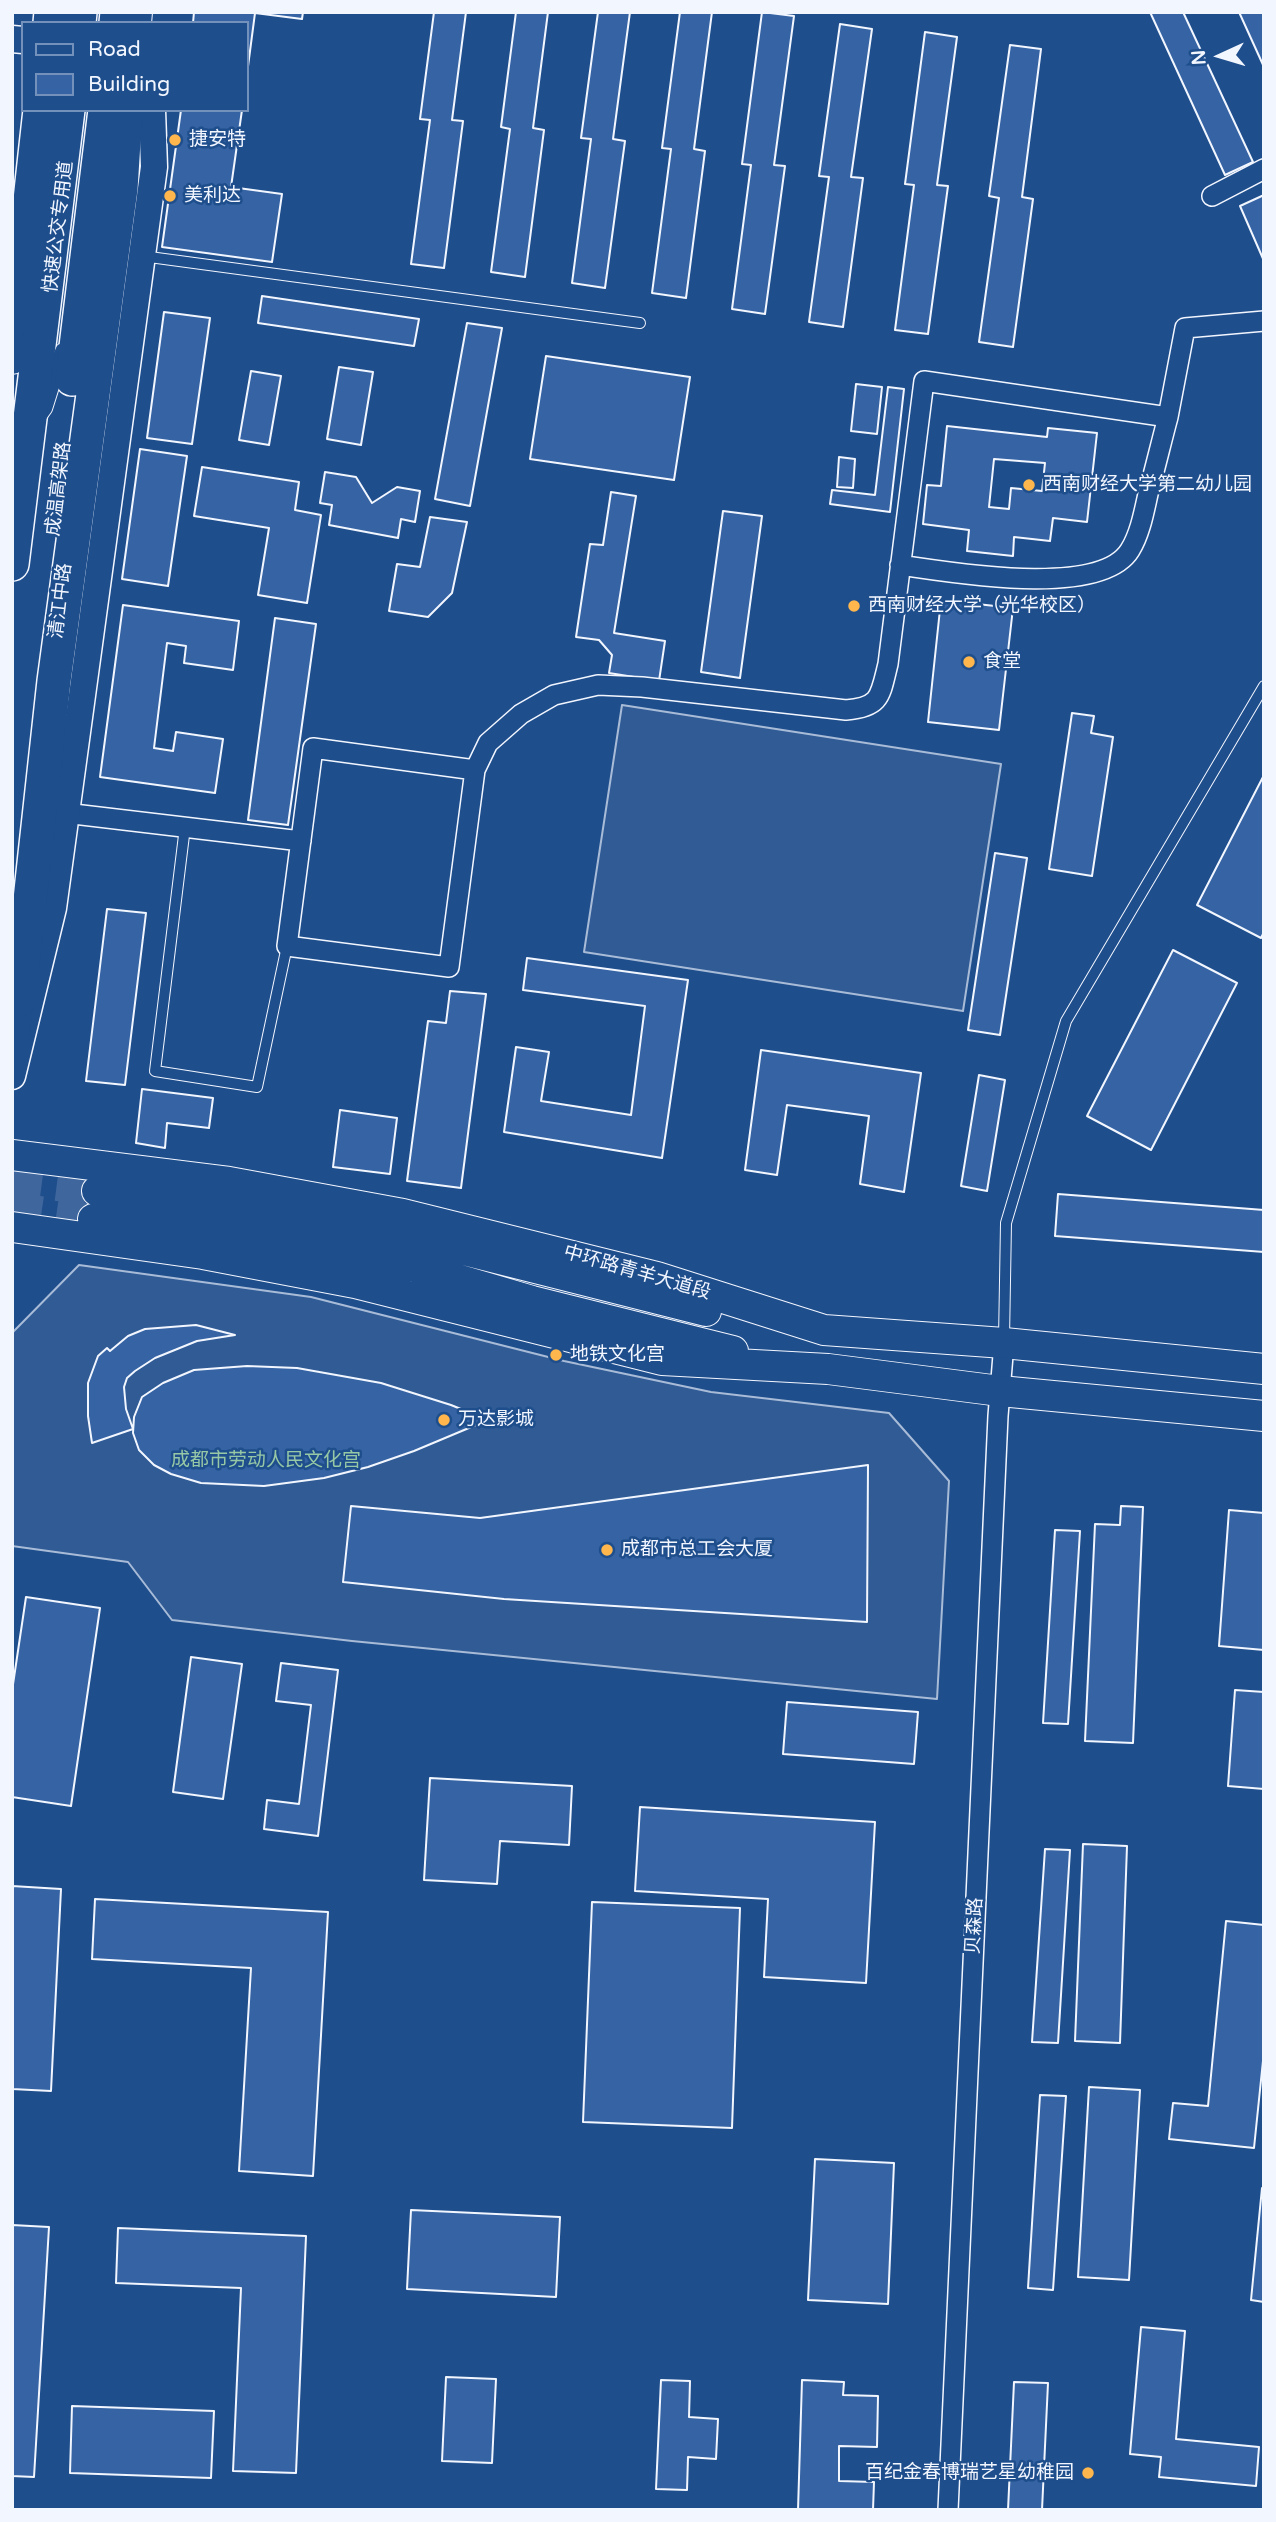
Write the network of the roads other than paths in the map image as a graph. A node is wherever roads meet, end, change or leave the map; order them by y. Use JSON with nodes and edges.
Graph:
{"nodes":[{"id":1,"x":28,"y":112,"type":"edge"},
{"id":2,"x":40,"y":112,"type":"edge"},
{"id":3,"x":52,"y":112,"type":"edge"},
{"id":4,"x":68,"y":112,"type":"edge"},
{"id":5,"x":105,"y":112,"type":"edge"},
{"id":6,"x":125,"y":112,"type":"edge"},
{"id":7,"x":125,"y":112,"type":"edge"},
{"id":8,"x":152,"y":112,"type":"edge"},
{"id":9,"x":1264,"y":169,"type":"edge"},
{"id":10,"x":1212,"y":195,"type":"dead end"},
{"id":11,"x":142,"y":256,"type":"junction"},
{"id":12,"x":15,"y":317,"type":"edge"},
{"id":13,"x":1264,"y":321,"type":"edge"},
{"id":14,"x":640,"y":323,"type":"dead end"},
{"id":15,"x":63,"y":335,"type":"dead end"},
{"id":16,"x":61,"y":349,"type":"junction"},
{"id":17,"x":12,"y":359,"type":"edge"},
{"id":18,"x":22,"y":414,"type":"dead end"},
{"id":19,"x":1168,"y":417,"type":"junction"},
{"id":20,"x":12,"y":447,"type":"edge"},
{"id":21,"x":12,"y":564,"type":"edge"},
{"id":22,"x":900,"y":565,"type":"junction"},
{"id":23,"x":1264,"y":686,"type":"edge"},
{"id":24,"x":475,"y":770,"type":"junction"},
{"id":25,"x":65,"y":813,"type":"junction"},
{"id":26,"x":185,"y":827,"type":"junction"},
{"id":27,"x":300,"y":841,"type":"junction"},
{"id":28,"x":12,"y":867,"type":"edge"},
{"id":29,"x":287,"y":946,"type":"junction"},
{"id":30,"x":19,"y":1000,"type":"junction"},
{"id":31,"x":12,"y":1051,"type":"edge"},
{"id":32,"x":12,"y":1076,"type":"edge"},
{"id":33,"x":12,"y":1155,"type":"edge"},
{"id":34,"x":12,"y":1227,"type":"edge"},
{"id":35,"x":824,"y":1330,"type":"junction"},
{"id":36,"x":1004,"y":1343,"type":"junction"},
{"id":37,"x":828,"y":1369,"type":"junction"},
{"id":38,"x":1264,"y":1369,"type":"edge"},
{"id":39,"x":1000,"y":1391,"type":"junction"},
{"id":40,"x":1264,"y":1416,"type":"edge"},
{"id":41,"x":948,"y":2510,"type":"edge"}],
"edges":[{"from":1,"to":12,"type":"street"},
{"from":2,"to":12,"type":"highway"},
{"from":3,"to":12,"type":"main road"},
{"from":4,"to":21,"type":"highway","name":"成温高架路"},
{"from":5,"to":28,"type":"highway","name":"成温高架路"},
{"from":6,"to":30,"type":"highway"},
{"from":7,"to":30,"type":"main road","name":"清江中路"},
{"from":8,"to":11,"type":"street"},
{"from":9,"to":10,"type":"street"},
{"from":11,"to":14,"type":"lane"},
{"from":11,"to":25,"type":"street"},
{"from":12,"to":17,"type":"main road"},
{"from":13,"to":19,"type":"street"},
{"from":15,"to":16,"type":"lane"},
{"from":16,"to":18,"type":"lane"},
{"from":16,"to":20,"type":"lane"},
{"from":19,"to":22,"type":"street"},
{"from":19,"to":22,"type":"street"},
{"from":22,"to":24,"type":"street"},
{"from":23,"to":36,"type":"lane"},
{"from":24,"to":27,"type":"street"},
{"from":24,"to":29,"type":"street"},
{"from":25,"to":26,"type":"street"},
{"from":25,"to":32,"type":"street"},
{"from":26,"to":27,"type":"street"},
{"from":26,"to":29,"type":"lane"},
{"from":27,"to":29,"type":"street"},
{"from":30,"to":31,"type":"main road","name":"清江中路"},
{"from":33,"to":35,"type":"main road","name":"中环路青羊大道段"},
{"from":34,"to":37,"type":"main road"},
{"from":35,"to":36,"type":"main road","name":"中环路青羊大道段"},
{"from":35,"to":37,"type":"main road"},
{"from":36,"to":38,"type":"main road","name":"中环路青羊大道段"},
{"from":36,"to":39,"type":"street","name":"贝森路"},
{"from":37,"to":39,"type":"main road"},
{"from":39,"to":40,"type":"main road"},
{"from":39,"to":41,"type":"street","name":"贝森路"}]}
